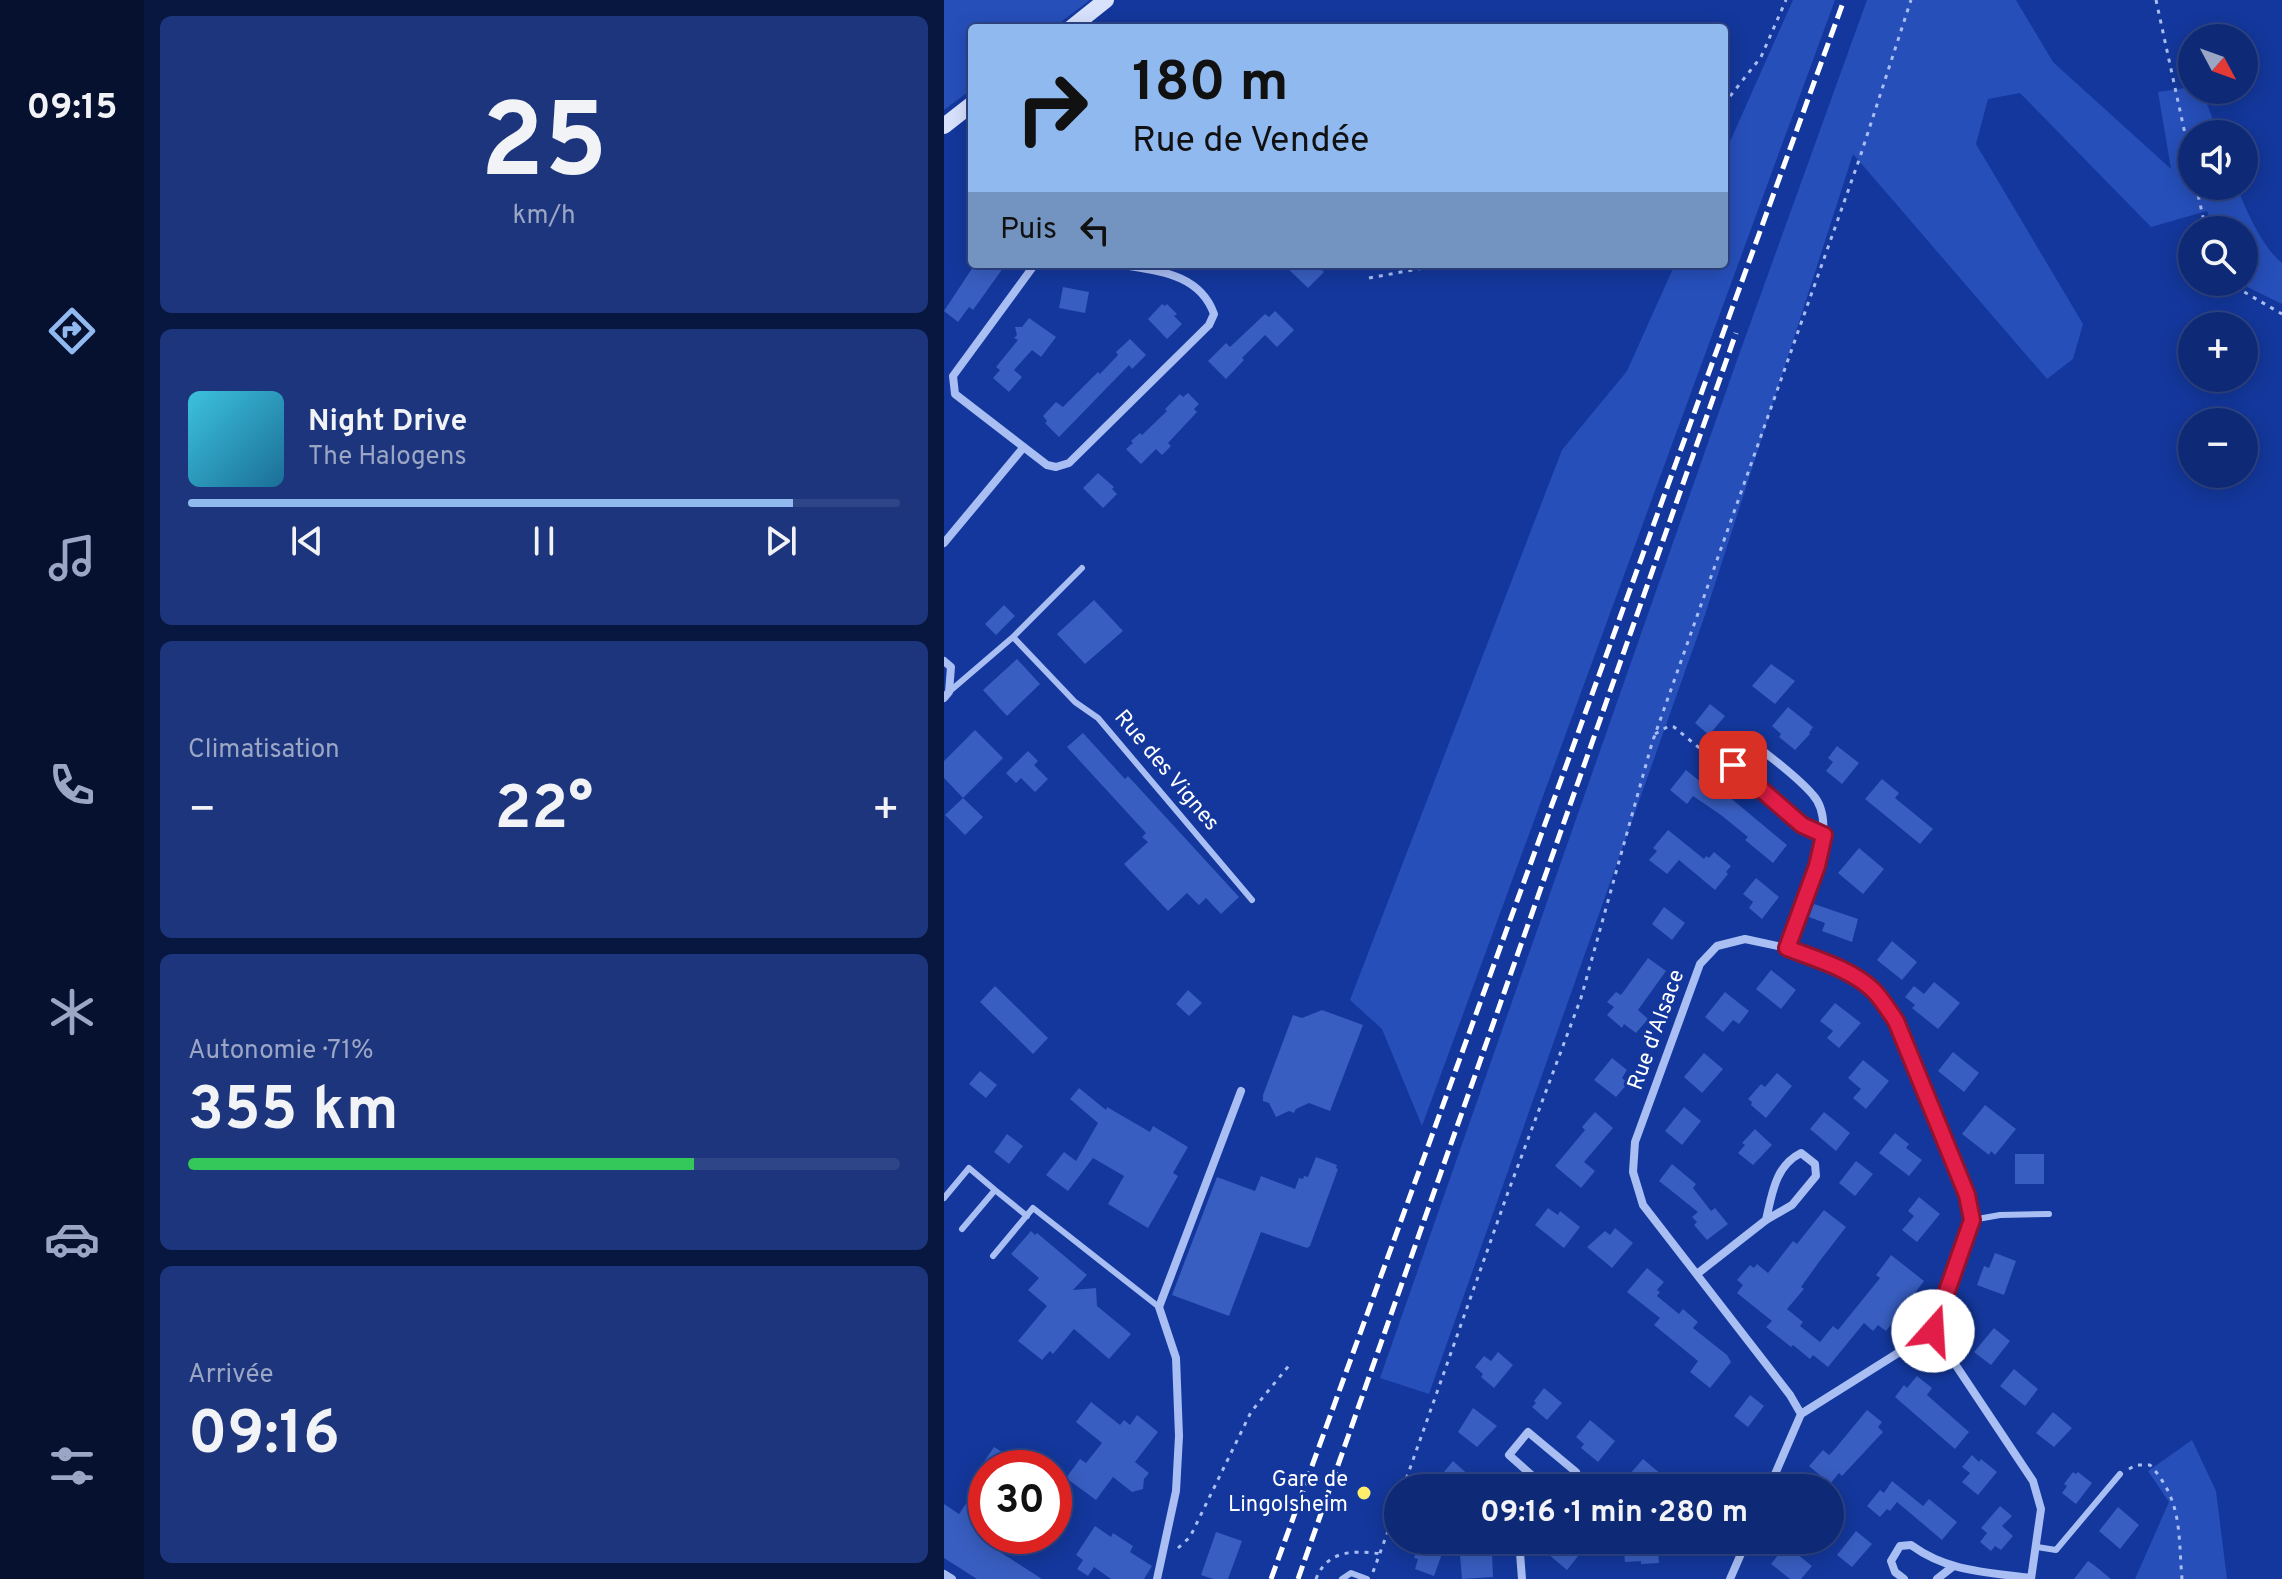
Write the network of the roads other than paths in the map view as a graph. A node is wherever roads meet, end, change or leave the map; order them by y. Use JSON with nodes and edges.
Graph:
{"nodes":[{"id":1,"x":1106,"y":0,"type":"edge"},
{"id":2,"x":1076,"y":24,"type":"edge"},
{"id":3,"x":968,"y":107,"type":"edge"},
{"id":4,"x":944,"y":126,"type":"edge"},
{"id":5,"x":1032,"y":268,"type":"edge"},
{"id":6,"x":1138,"y":268,"type":"edge"},
{"id":7,"x":1023,"y":448,"type":"junction"},
{"id":8,"x":944,"y":543,"type":"edge"},
{"id":9,"x":1082,"y":568,"type":"dead end"},
{"id":10,"x":1013,"y":637,"type":"junction"},
{"id":11,"x":944,"y":661,"type":"edge"},
{"id":12,"x":946,"y":695,"type":"edge"},
{"id":13,"x":1824,"y":835,"type":"junction"},
{"id":14,"x":1252,"y":900,"type":"dead end"},
{"id":15,"x":1787,"y":948,"type":"junction"},
{"id":16,"x":1241,"y":1091,"type":"dead end"},
{"id":17,"x":995,"y":1190,"type":"junction"},
{"id":18,"x":944,"y":1198,"type":"edge"},
{"id":19,"x":2049,"y":1214,"type":"dead end"},
{"id":20,"x":1027,"y":1216,"type":"junction"},
{"id":21,"x":1766,"y":1220,"type":"junction"},
{"id":22,"x":1972,"y":1220,"type":"junction"},
{"id":23,"x":962,"y":1229,"type":"dead end"},
{"id":24,"x":993,"y":1256,"type":"dead end"},
{"id":25,"x":1697,"y":1274,"type":"junction"},
{"id":26,"x":1159,"y":1307,"type":"junction"},
{"id":27,"x":1933,"y":1331,"type":"junction"},
{"id":28,"x":1801,"y":1414,"type":"junction"},
{"id":29,"x":1530,"y":1474,"type":"edge"},
{"id":30,"x":1574,"y":1474,"type":"edge"},
{"id":31,"x":1775,"y":1474,"type":"edge"},
{"id":32,"x":2120,"y":1474,"type":"road end"},
{"id":33,"x":2037,"y":1547,"type":"junction"},
{"id":34,"x":1520,"y":1554,"type":"edge"},
{"id":35,"x":1741,"y":1554,"type":"edge"},
{"id":36,"x":1951,"y":1568,"type":"junction"},
{"id":37,"x":944,"y":1574,"type":"edge"},
{"id":38,"x":952,"y":1579,"type":"edge"},
{"id":39,"x":1157,"y":1579,"type":"edge"},
{"id":40,"x":1342,"y":1579,"type":"edge"},
{"id":41,"x":1368,"y":1579,"type":"edge"},
{"id":42,"x":1522,"y":1579,"type":"edge"},
{"id":43,"x":1730,"y":1579,"type":"edge"},
{"id":44,"x":1904,"y":1579,"type":"edge"},
{"id":45,"x":1937,"y":1579,"type":"edge"},
{"id":46,"x":2031,"y":1579,"type":"edge"}],
"edges":[{"from":1,"to":2,"type":"main road"},
{"from":3,"to":4,"type":"main road"},
{"from":5,"to":7,"type":"street"},
{"from":6,"to":7,"type":"street"},
{"from":7,"to":8,"type":"street"},
{"from":9,"to":10,"type":"lane"},
{"from":10,"to":12,"type":"lane"},
{"from":10,"to":14,"type":"lane","name":"Rue des Vignes"},
{"from":11,"to":12,"type":"street"},
{"from":13,"to":13,"type":"street"},
{"from":13,"to":15,"type":"street"},
{"from":15,"to":22,"type":"street","name":"Rue d'Alsace"},
{"from":15,"to":25,"type":"street","name":"Rue d'Alsace"},
{"from":16,"to":26,"type":"street"},
{"from":17,"to":18,"type":"lane"},
{"from":17,"to":20,"type":"lane"},
{"from":17,"to":23,"type":"lane"},
{"from":19,"to":22,"type":"lane"},
{"from":20,"to":24,"type":"lane"},
{"from":20,"to":26,"type":"lane"},
{"from":21,"to":21,"type":"street"},
{"from":21,"to":25,"type":"street"},
{"from":22,"to":27,"type":"street"},
{"from":25,"to":28,"type":"street","name":"Rue d'Alsace"},
{"from":26,"to":39,"type":"street"},
{"from":27,"to":28,"type":"street"},
{"from":27,"to":33,"type":"street"},
{"from":28,"to":31,"type":"street"},
{"from":29,"to":30,"type":"street"},
{"from":32,"to":33,"type":"lane"},
{"from":33,"to":46,"type":"street"},
{"from":34,"to":42,"type":"street"},
{"from":35,"to":43,"type":"street"},
{"from":36,"to":44,"type":"street"},
{"from":36,"to":45,"type":"street"},
{"from":36,"to":46,"type":"street"},
{"from":37,"to":38,"type":"street"},
{"from":40,"to":41,"type":"lane"}]}
